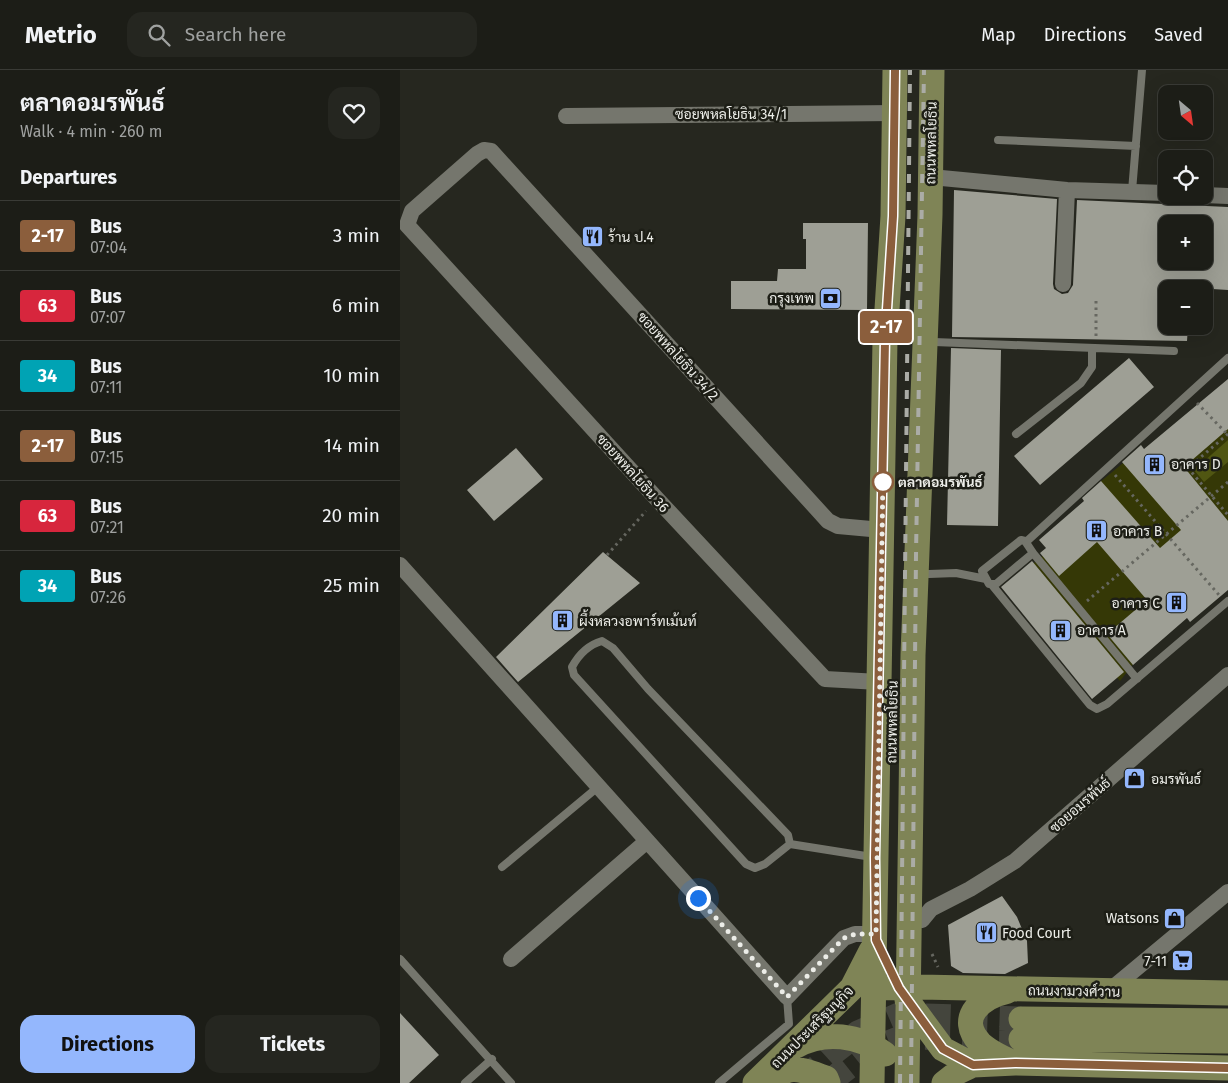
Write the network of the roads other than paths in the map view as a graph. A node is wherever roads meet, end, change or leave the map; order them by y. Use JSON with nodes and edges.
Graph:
{"nodes":[{"id":1,"x":895,"y":70,"type":"edge"},
{"id":2,"x":932,"y":70,"type":"edge"},
{"id":3,"x":1142,"y":70,"type":"edge"},
{"id":4,"x":895,"y":113,"type":"junction"},
{"id":5,"x":566,"y":116,"type":"dead end"},
{"id":6,"x":998,"y":140,"type":"dead end"},
{"id":7,"x":1136,"y":146,"type":"junction"},
{"id":8,"x":491,"y":151,"type":"joint"},
{"id":9,"x":931,"y":177,"type":"junction"},
{"id":10,"x":1067,"y":190,"type":"junction"},
{"id":11,"x":1132,"y":190,"type":"junction"},
{"id":12,"x":1158,"y":192,"type":"edge"},
{"id":13,"x":1213,"y":195,"type":"edge"},
{"id":14,"x":1228,"y":196,"type":"edge"},
{"id":15,"x":930,"y":215,"type":"junction"},
{"id":16,"x":893,"y":216,"type":"junction"},
{"id":17,"x":1062,"y":284,"type":"dead end"},
{"id":18,"x":934,"y":342,"type":"junction"},
{"id":19,"x":1094,"y":348,"type":"junction"},
{"id":20,"x":1174,"y":352,"type":"dead end"},
{"id":21,"x":1228,"y":358,"type":"edge"},
{"id":22,"x":1016,"y":434,"type":"dead end"},
{"id":23,"x":882,"y":530,"type":"junction"},
{"id":24,"x":1026,"y":542,"type":"junction"},
{"id":25,"x":1033,"y":554,"type":"junction"},
{"id":26,"x":400,"y":565,"type":"edge"},
{"id":27,"x":929,"y":574,"type":"junction"},
{"id":28,"x":986,"y":579,"type":"junction"},
{"id":29,"x":992,"y":585,"type":"junction"},
{"id":30,"x":1227,"y":602,"type":"edge"},
{"id":31,"x":1228,"y":675,"type":"edge"},
{"id":32,"x":1137,"y":679,"type":"junction"},
{"id":33,"x":879,"y":682,"type":"junction"},
{"id":34,"x":902,"y":730,"type":"junction"},
{"id":35,"x":598,"y":787,"type":"junction"},
{"id":36,"x":647,"y":841,"type":"junction"},
{"id":37,"x":790,"y":844,"type":"junction"},
{"id":38,"x":875,"y":858,"type":"junction"},
{"id":39,"x":924,"y":858,"type":"junction"},
{"id":40,"x":502,"y":867,"type":"dead end"},
{"id":41,"x":1228,"y":892,"type":"edge"},
{"id":42,"x":922,"y":920,"type":"junction"},
{"id":43,"x":876,"y":937,"type":"junction"},
{"id":44,"x":400,"y":959,"type":"edge"},
{"id":45,"x":511,"y":959,"type":"dead end"},
{"id":46,"x":873,"y":988,"type":"junction"},
{"id":47,"x":1015,"y":990,"type":"junction"},
{"id":48,"x":1109,"y":992,"type":"junction"},
{"id":49,"x":1228,"y":993,"type":"edge"},
{"id":50,"x":787,"y":997,"type":"junction"},
{"id":51,"x":913,"y":1000,"type":"junction"},
{"id":52,"x":1228,"y":1021,"type":"edge"},
{"id":53,"x":814,"y":1026,"type":"junction"},
{"id":54,"x":1228,"y":1041,"type":"edge"},
{"id":55,"x":788,"y":1051,"type":"junction"},
{"id":56,"x":882,"y":1052,"type":"junction"},
{"id":57,"x":492,"y":1059,"type":"junction"},
{"id":58,"x":1015,"y":1063,"type":"junction"},
{"id":59,"x":973,"y":1065,"type":"junction"},
{"id":60,"x":1228,"y":1068,"type":"edge"},
{"id":61,"x":466,"y":1083,"type":"edge"},
{"id":62,"x":511,"y":1083,"type":"edge"},
{"id":63,"x":719,"y":1083,"type":"edge"},
{"id":64,"x":755,"y":1083,"type":"edge"},
{"id":65,"x":762,"y":1083,"type":"edge"},
{"id":66,"x":828,"y":1083,"type":"edge"},
{"id":67,"x":872,"y":1083,"type":"edge"},
{"id":68,"x":881,"y":1083,"type":"edge"},
{"id":69,"x":888,"y":1083,"type":"edge"},
{"id":70,"x":907,"y":1083,"type":"edge"},
{"id":71,"x":913,"y":1083,"type":"edge"},
{"id":72,"x":923,"y":1083,"type":"edge"},
{"id":73,"x":944,"y":1083,"type":"edge"}],
"edges":[{"from":1,"to":4,"type":"main road","name":"ถนนพหลโยธิน"},
{"from":2,"to":9,"type":"main road","name":"ถนนพหลโยธิน"},
{"from":3,"to":7,"type":"lane"},
{"from":4,"to":5,"type":"street","name":"ซอยพหลโยธิน 34/1"},
{"from":4,"to":16,"type":"main road","name":"ถนนพหลโยธิน"},
{"from":6,"to":7,"type":"lane"},
{"from":7,"to":11,"type":"lane"},
{"from":8,"to":23,"type":"street","name":"ซอยพหลโยธิน 34/2"},
{"from":8,"to":33,"type":"street","name":"ซอยพหลโยธิน 36"},
{"from":9,"to":10,"type":"street"},
{"from":9,"to":15,"type":"main road","name":"ถนนพหลโยธิน"},
{"from":10,"to":11,"type":"street"},
{"from":10,"to":17,"type":"street"},
{"from":11,"to":12,"type":"street"},
{"from":13,"to":14,"type":"street"},
{"from":15,"to":18,"type":"main road","name":"ถนนพหลโยธิน"},
{"from":15,"to":34,"type":"main road","name":"ถนนพหลโยธิน"},
{"from":16,"to":23,"type":"main road","name":"ถนนพหลโยธิน"},
{"from":16,"to":34,"type":"main road","name":"ถนนพหลโยธิน"},
{"from":18,"to":19,"type":"lane"},
{"from":18,"to":27,"type":"main road","name":"ถนนพหลโยธิน"},
{"from":19,"to":20,"type":"lane"},
{"from":19,"to":22,"type":"lane"},
{"from":21,"to":24,"type":"lane"},
{"from":23,"to":33,"type":"main road","name":"ถนนพหลโยธิน"},
{"from":24,"to":25,"type":"lane"},
{"from":24,"to":28,"type":"lane"},
{"from":25,"to":29,"type":"lane"},
{"from":25,"to":32,"type":"lane"},
{"from":26,"to":35,"type":"street"},
{"from":27,"to":28,"type":"lane"},
{"from":27,"to":39,"type":"main road","name":"ถนนพหลโยธิน"},
{"from":28,"to":29,"type":"lane"},
{"from":29,"to":32,"type":"lane"},
{"from":30,"to":32,"type":"lane"},
{"from":31,"to":42,"type":"street","name":"ซอยอมรพันธ์"},
{"from":33,"to":38,"type":"main road","name":"ถนนพหลโยธิน"},
{"from":34,"to":69,"type":"main road","name":"ถนนพหลโยธิน"},
{"from":34,"to":70,"type":"main road","name":"ถนนพหลโยธิน"},
{"from":35,"to":36,"type":"street"},
{"from":35,"to":40,"type":"lane"},
{"from":36,"to":45,"type":"street"},
{"from":36,"to":50,"type":"street"},
{"from":37,"to":37,"type":"lane"},
{"from":37,"to":38,"type":"lane"},
{"from":38,"to":39,"type":"main road"},
{"from":38,"to":43,"type":"main road","name":"ถนนพหลโยธิน"},
{"from":39,"to":42,"type":"main road","name":"ถนนพหลโยธิน"},
{"from":41,"to":48,"type":"street"},
{"from":42,"to":51,"type":"main road","name":"ถนนพหลโยธิน"},
{"from":43,"to":46,"type":"main road","name":"ถนนพหลโยธิน"},
{"from":43,"to":50,"type":"street"},
{"from":43,"to":51,"type":"main road"},
{"from":43,"to":53,"type":"main road","name":"ถนนประเสริฐมนูกิจ"},
{"from":44,"to":57,"type":"lane"},
{"from":46,"to":51,"type":"main road"},
{"from":46,"to":53,"type":"main road"},
{"from":46,"to":56,"type":"main road","name":"ถนนพหลโยธิน"},
{"from":47,"to":48,"type":"main road","name":"ถนนงามวงศ์วาน"},
{"from":47,"to":51,"type":"main road","name":"ถนนงามวงศ์วาน"},
{"from":47,"to":58,"type":"main road"},
{"from":48,"to":49,"type":"main road","name":"ถนนงามวงศ์วาน"},
{"from":50,"to":63,"type":"lane"},
{"from":51,"to":56,"type":"main road"},
{"from":51,"to":59,"type":"main road"},
{"from":51,"to":72,"type":"main road","name":"ถนนพหลโยธิน"},
{"from":52,"to":54,"type":"main road","name":"ถนนงามวงศ์วาน"},
{"from":53,"to":55,"type":"main road","name":"ถนนประเสริฐมนูกิจ"},
{"from":55,"to":56,"type":"main road"},
{"from":55,"to":64,"type":"main road","name":"ถนนประเสริฐมนูกิจ"},
{"from":56,"to":67,"type":"main road","name":"ถนนพหลโยธิน"},
{"from":56,"to":68,"type":"main road"},
{"from":56,"to":71,"type":"main road"},
{"from":57,"to":61,"type":"lane"},
{"from":57,"to":62,"type":"lane"},
{"from":58,"to":59,"type":"main road"},
{"from":58,"to":60,"type":"main road"},
{"from":59,"to":73,"type":"main road"},
{"from":65,"to":66,"type":"main road"}]}
